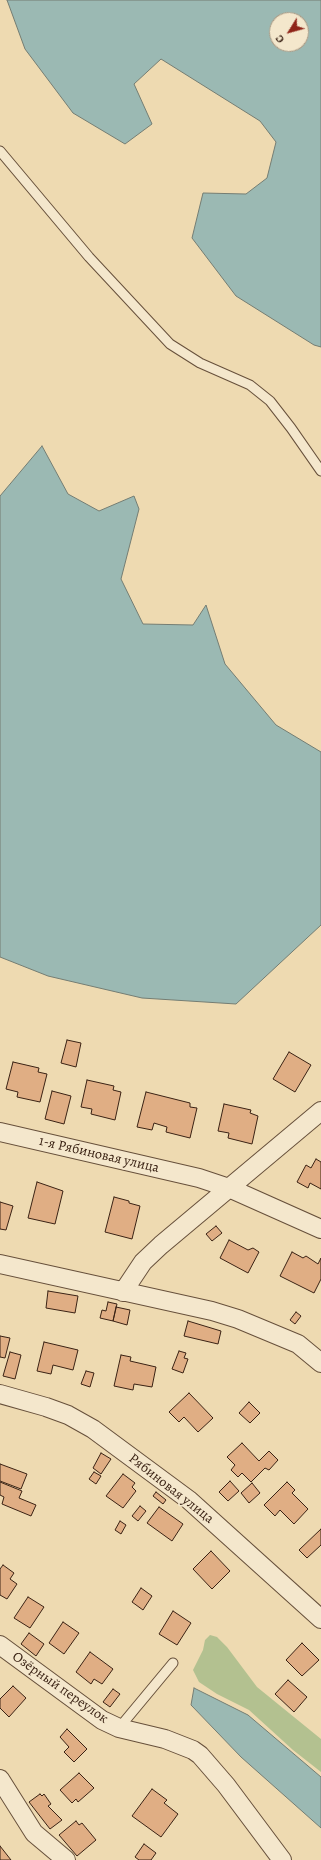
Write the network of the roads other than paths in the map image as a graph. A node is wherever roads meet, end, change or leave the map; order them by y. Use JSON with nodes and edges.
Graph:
{"nodes":[{"id":1,"x":0,"y":151,"type":"edge"},
{"id":2,"x":321,"y":471,"type":"edge"},
{"id":3,"x":321,"y":1111,"type":"edge"},
{"id":4,"x":0,"y":1132,"type":"edge"},
{"id":5,"x":229,"y":1188,"type":"junction"},
{"id":6,"x":321,"y":1229,"type":"edge"},
{"id":7,"x":0,"y":1264,"type":"edge"},
{"id":8,"x":123,"y":1292,"type":"junction"},
{"id":9,"x":321,"y":1363,"type":"edge"},
{"id":10,"x":1,"y":1396,"type":"edge"},
{"id":11,"x":321,"y":1619,"type":"edge"},
{"id":12,"x":0,"y":1645,"type":"edge"},
{"id":13,"x":173,"y":1663,"type":"dead end"},
{"id":14,"x":120,"y":1728,"type":"junction"},
{"id":15,"x":0,"y":1779,"type":"edge"},
{"id":16,"x":66,"y":1860,"type":"edge"},
{"id":17,"x":282,"y":1860,"type":"edge"}],
"edges":[{"from":1,"to":2,"type":"lane"},
{"from":3,"to":5,"type":"street"},
{"from":4,"to":5,"type":"street","name":"1-я Рябиновая улица"},
{"from":5,"to":6,"type":"street","name":"1-я Рябиновая улица"},
{"from":5,"to":8,"type":"street"},
{"from":7,"to":8,"type":"street"},
{"from":8,"to":9,"type":"street"},
{"from":10,"to":11,"type":"street","name":"Рябиновая улица"},
{"from":12,"to":14,"type":"street","name":"Озёрный переулок"},
{"from":13,"to":14,"type":"lane"},
{"from":14,"to":17,"type":"street","name":"Озёрный переулок"},
{"from":15,"to":16,"type":"street"}]}
